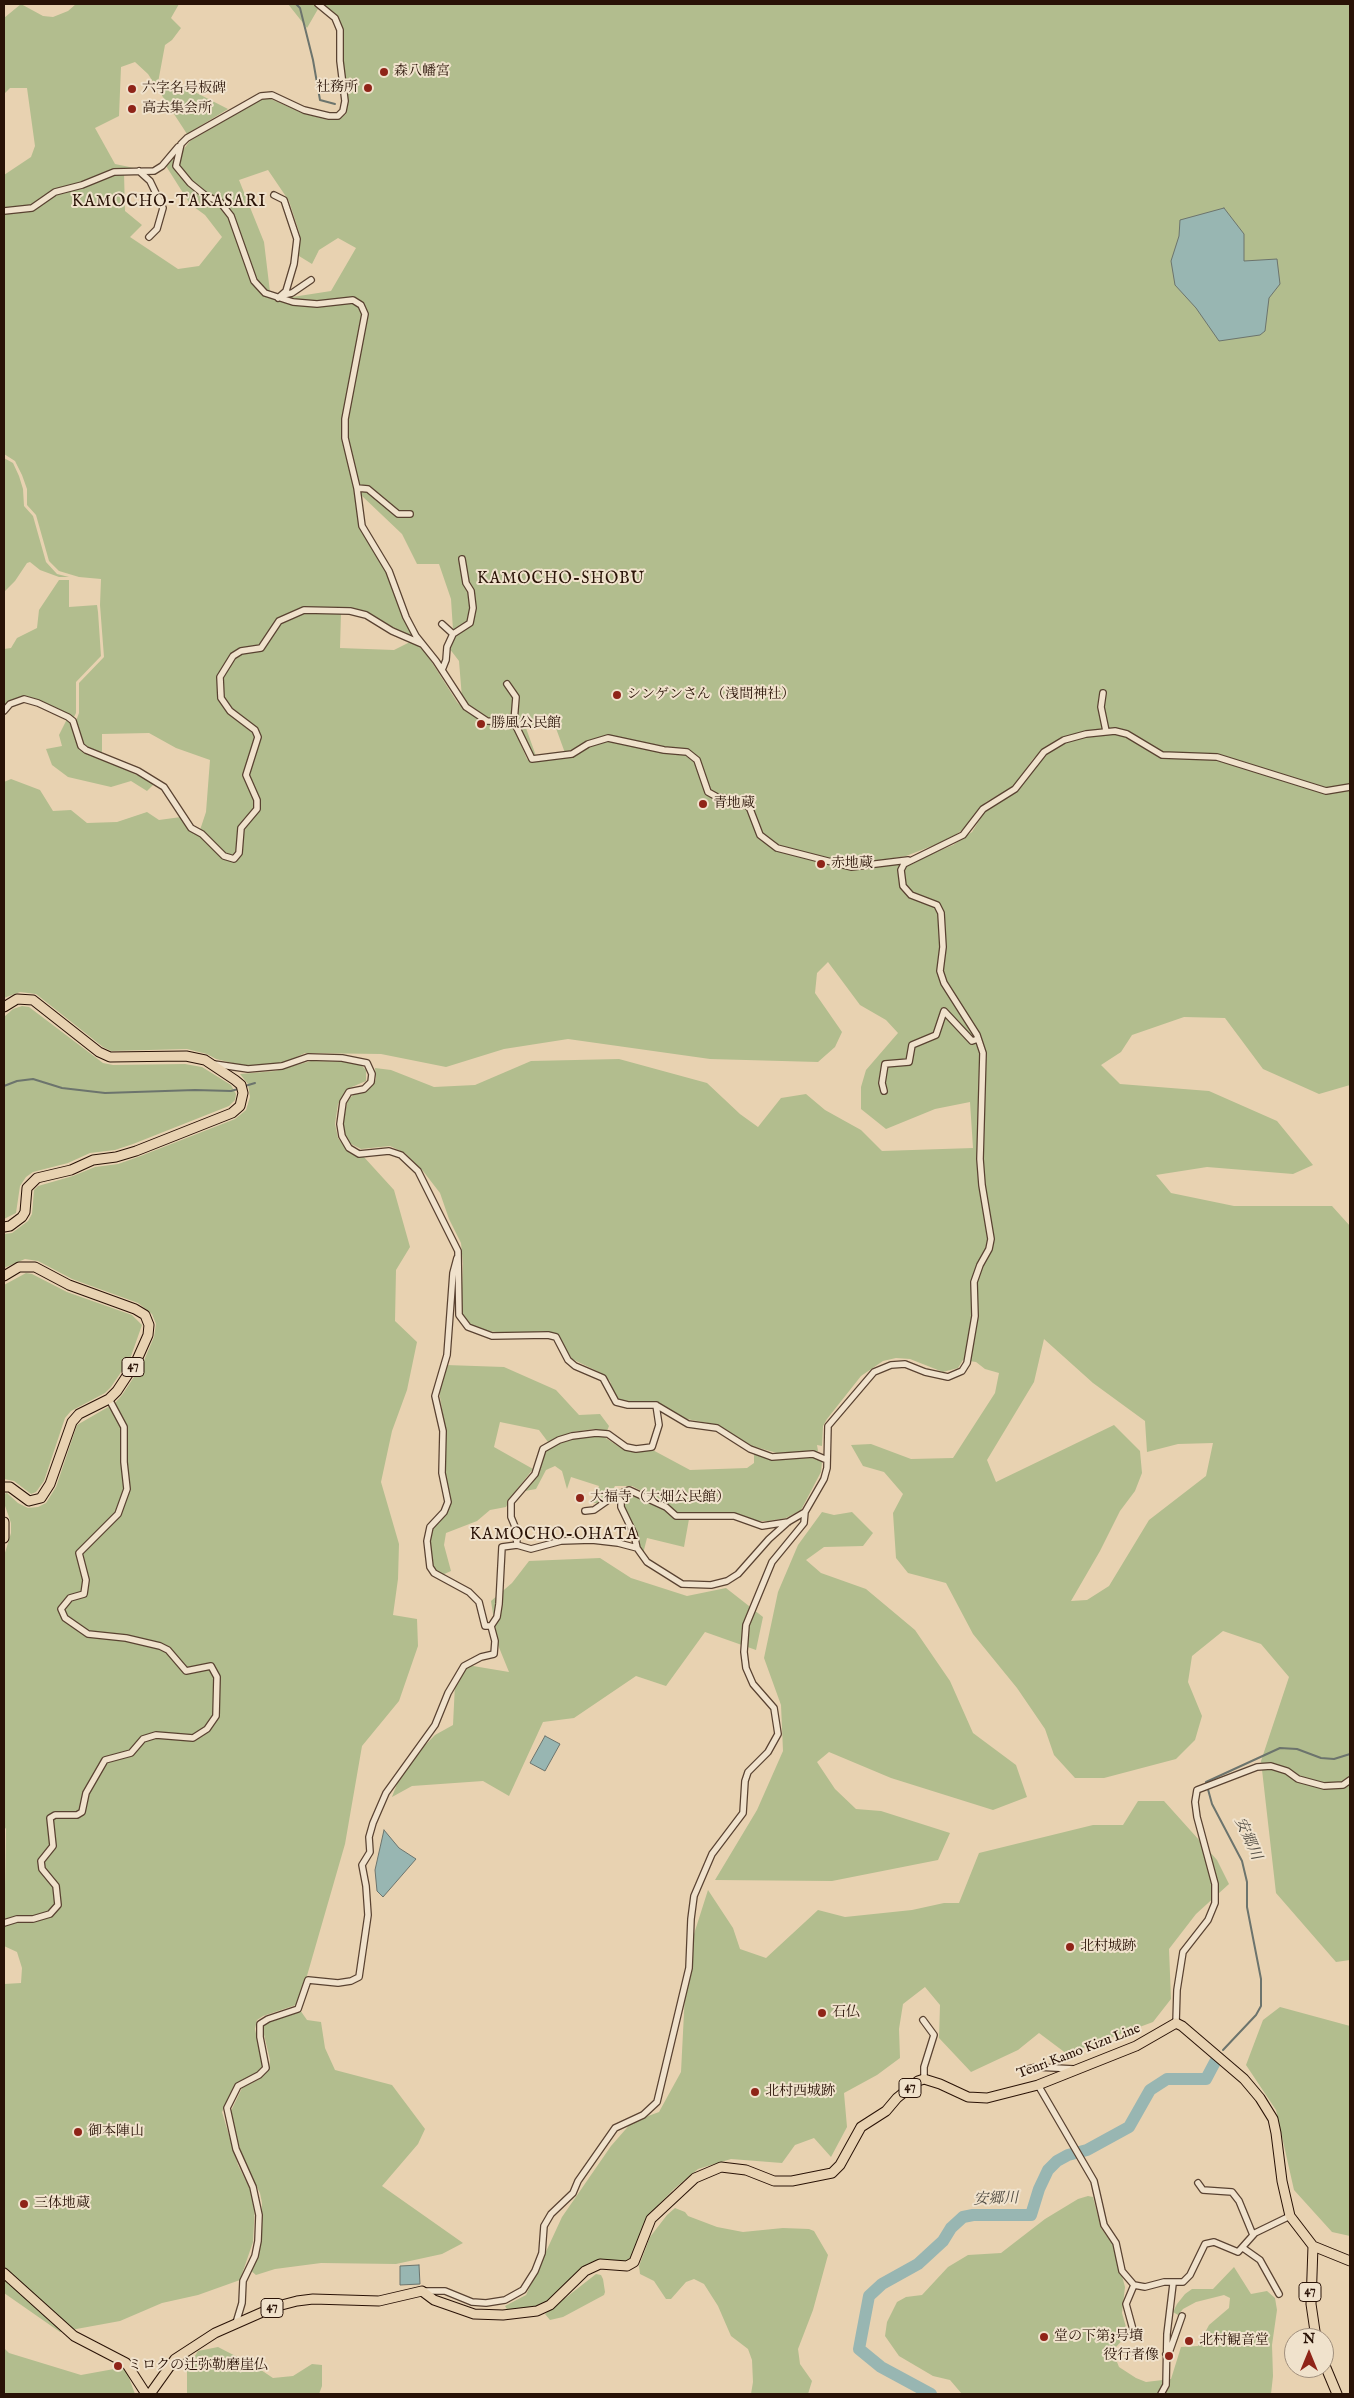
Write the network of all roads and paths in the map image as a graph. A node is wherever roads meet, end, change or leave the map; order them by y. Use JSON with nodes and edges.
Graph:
{"nodes":[{"id":1,"x":318,"y":4,"type":"edge"},
{"id":2,"x":181,"y":144,"type":"junction"},
{"id":3,"x":139,"y":171,"type":"junction"},
{"id":4,"x":274,"y":195,"type":"dead end"},
{"id":5,"x":4,"y":211,"type":"edge"},
{"id":6,"x":149,"y":237,"type":"dead end"},
{"id":7,"x":311,"y":280,"type":"dead end"},
{"id":8,"x":280,"y":296,"type":"junction"},
{"id":9,"x":357,"y":488,"type":"junction"},
{"id":10,"x":410,"y":514,"type":"dead end"},
{"id":11,"x":462,"y":559,"type":"dead end"},
{"id":12,"x":442,"y":624,"type":"dead end"},
{"id":13,"x":453,"y":634,"type":"junction"},
{"id":14,"x":424,"y":644,"type":"junction"},
{"id":15,"x":442,"y":670,"type":"junction"},
{"id":16,"x":507,"y":684,"type":"dead end"},
{"id":17,"x":1103,"y":693,"type":"dead end"},
{"id":18,"x":4,"y":711,"type":"edge"},
{"id":19,"x":514,"y":722,"type":"junction"},
{"id":20,"x":1106,"y":731,"type":"junction"},
{"id":21,"x":1350,"y":787,"type":"edge"},
{"id":22,"x":908,"y":860,"type":"junction"},
{"id":23,"x":4,"y":1007,"type":"edge"},
{"id":24,"x":978,"y":1039,"type":"junction"},
{"id":25,"x":212,"y":1064,"type":"junction"},
{"id":26,"x":884,"y":1091,"type":"dead end"},
{"id":27,"x":4,"y":1227,"type":"edge"},
{"id":28,"x":458,"y":1251,"type":"junction"},
{"id":29,"x":4,"y":1276,"type":"edge"},
{"id":30,"x":110,"y":1399,"type":"junction"},
{"id":31,"x":656,"y":1405,"type":"junction"},
{"id":32,"x":827,"y":1460,"type":"junction"},
{"id":33,"x":4,"y":1487,"type":"edge"},
{"id":34,"x":620,"y":1493,"type":"junction"},
{"id":35,"x":585,"y":1511,"type":"dead end"},
{"id":36,"x":805,"y":1512,"type":"junction"},
{"id":37,"x":4,"y":1522,"type":"edge"},
{"id":38,"x":788,"y":1522,"type":"junction"},
{"id":39,"x":4,"y":1538,"type":"edge"},
{"id":40,"x":518,"y":1545,"type":"junction"},
{"id":41,"x":637,"y":1548,"type":"junction"},
{"id":42,"x":491,"y":1626,"type":"junction"},
{"id":43,"x":1350,"y":1780,"type":"edge"},
{"id":44,"x":4,"y":1924,"type":"edge"},
{"id":45,"x":923,"y":2020,"type":"dead end"},
{"id":46,"x":1176,"y":2023,"type":"junction"},
{"id":47,"x":1079,"y":2069,"type":"junction"},
{"id":48,"x":1024,"y":2070,"type":"dead end"},
{"id":49,"x":924,"y":2079,"type":"junction"},
{"id":50,"x":1038,"y":2085,"type":"junction"},
{"id":51,"x":1198,"y":2183,"type":"dead end"},
{"id":52,"x":1290,"y":2216,"type":"junction"},
{"id":53,"x":1253,"y":2235,"type":"junction"},
{"id":54,"x":1313,"y":2246,"type":"junction"},
{"id":55,"x":1243,"y":2248,"type":"junction"},
{"id":56,"x":1350,"y":2261,"type":"edge"},
{"id":57,"x":4,"y":2273,"type":"edge"},
{"id":58,"x":1174,"y":2284,"type":"junction"},
{"id":59,"x":1134,"y":2285,"type":"junction"},
{"id":60,"x":422,"y":2291,"type":"junction"},
{"id":61,"x":1279,"y":2294,"type":"dead end"},
{"id":62,"x":1182,"y":2316,"type":"dead end"},
{"id":63,"x":236,"y":2323,"type":"junction"},
{"id":64,"x":1314,"y":2328,"type":"edge"},
{"id":65,"x":1135,"y":2337,"type":"dead end"},
{"id":66,"x":1166,"y":2354,"type":"junction"},
{"id":67,"x":1330,"y":2378,"type":"edge"},
{"id":68,"x":146,"y":2394,"type":"edge"},
{"id":69,"x":150,"y":2394,"type":"edge"},
{"id":70,"x":1161,"y":2394,"type":"edge"},
{"id":71,"x":1337,"y":2394,"type":"edge"}],
"edges":[{"from":1,"to":2,"type":"street"},
{"from":2,"to":3,"type":"street"},
{"from":2,"to":8,"type":"street"},
{"from":3,"to":5,"type":"street"},
{"from":3,"to":6,"type":"street"},
{"from":4,"to":8,"type":"street"},
{"from":7,"to":8,"type":"street"},
{"from":8,"to":9,"type":"street"},
{"from":9,"to":10,"type":"street"},
{"from":9,"to":14,"type":"street"},
{"from":11,"to":13,"type":"street"},
{"from":12,"to":13,"type":"street"},
{"from":13,"to":15,"type":"street"},
{"from":14,"to":15,"type":"street"},
{"from":14,"to":18,"type":"street"},
{"from":15,"to":19,"type":"street"},
{"from":16,"to":19,"type":"street"},
{"from":17,"to":20,"type":"street"},
{"from":19,"to":22,"type":"street"},
{"from":20,"to":21,"type":"street"},
{"from":20,"to":22,"type":"street"},
{"from":22,"to":24,"type":"street"},
{"from":23,"to":25,"type":"main road"},
{"from":24,"to":26,"type":"street"},
{"from":24,"to":32,"type":"street"},
{"from":25,"to":27,"type":"main road"},
{"from":25,"to":28,"type":"street"},
{"from":28,"to":31,"type":"street"},
{"from":28,"to":42,"type":"street"},
{"from":29,"to":30,"type":"main road","number":"47"},
{"from":30,"to":33,"type":"main road","number":"47"},
{"from":30,"to":44,"type":"street"},
{"from":31,"to":32,"type":"street"},
{"from":31,"to":40,"type":"street"},
{"from":32,"to":36,"type":"street"},
{"from":34,"to":35,"type":"street"},
{"from":34,"to":38,"type":"street"},
{"from":34,"to":41,"type":"street"},
{"from":36,"to":38,"type":"street"},
{"from":36,"to":60,"type":"street"},
{"from":37,"to":39,"type":"main road"},
{"from":38,"to":41,"type":"street"},
{"from":40,"to":41,"type":"street"},
{"from":40,"to":42,"type":"street"},
{"from":42,"to":63,"type":"street"},
{"from":43,"to":46,"type":"street"},
{"from":45,"to":49,"type":"street"},
{"from":46,"to":47,"type":"main road","name":"Tenri Kamo Kizu Line","number":"47"},
{"from":46,"to":52,"type":"main road"},
{"from":47,"to":48,"type":"street"},
{"from":47,"to":50,"type":"main road","name":"Tenri Kamo Kizu Line","number":"47"},
{"from":49,"to":50,"type":"main road","name":"Tenri Kamo Kizu Line","number":"47"},
{"from":49,"to":60,"type":"main road","number":"47"},
{"from":50,"to":59,"type":"street"},
{"from":51,"to":53,"type":"street"},
{"from":52,"to":53,"type":"street"},
{"from":52,"to":54,"type":"main road"},
{"from":53,"to":55,"type":"street"},
{"from":54,"to":56,"type":"main road"},
{"from":54,"to":64,"type":"main road","number":"47"},
{"from":55,"to":58,"type":"street"},
{"from":55,"to":61,"type":"street"},
{"from":57,"to":68,"type":"main road"},
{"from":58,"to":59,"type":"street"},
{"from":58,"to":66,"type":"street"},
{"from":59,"to":65,"type":"street"},
{"from":60,"to":63,"type":"main road","number":"47"},
{"from":62,"to":66,"type":"street"},
{"from":63,"to":69,"type":"main road","number":"47"},
{"from":66,"to":70,"type":"street"},
{"from":67,"to":71,"type":"main road"}]}
